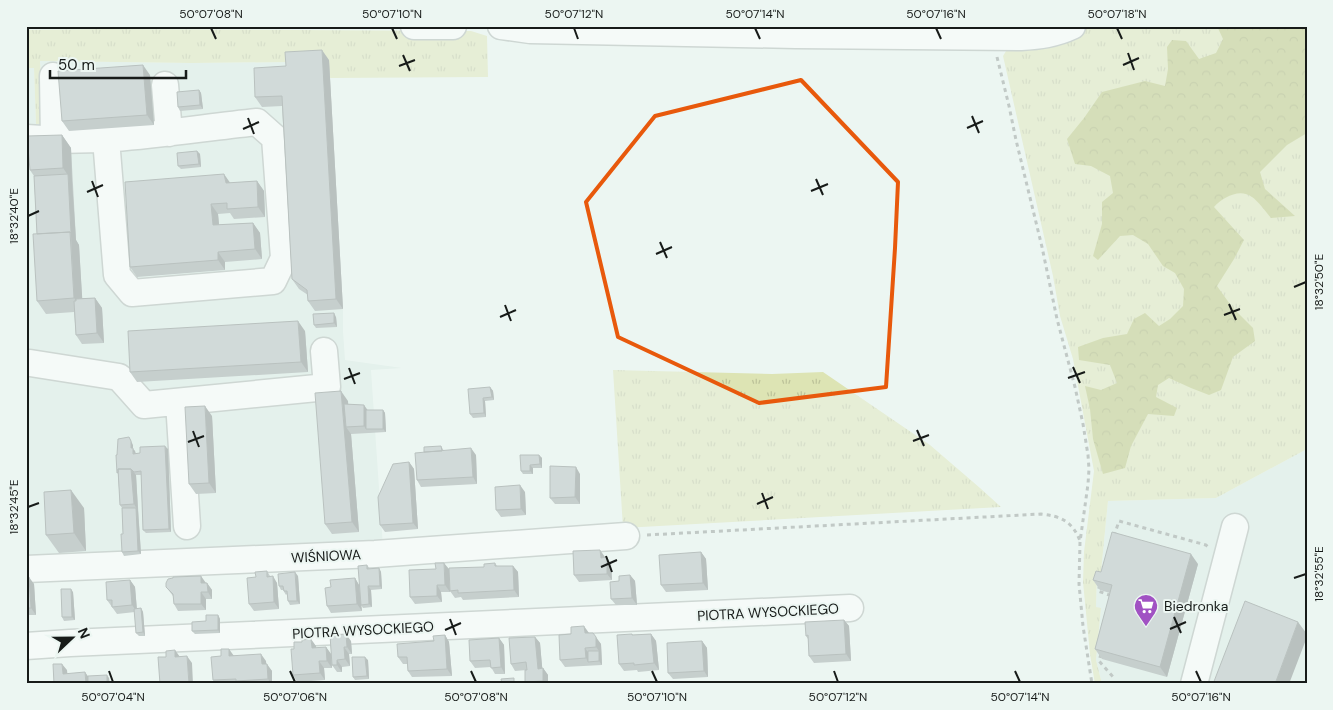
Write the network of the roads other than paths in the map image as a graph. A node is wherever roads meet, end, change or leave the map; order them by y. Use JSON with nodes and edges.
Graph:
{"nodes":[{"id":1,"x":414,"y":26,"type":"edge"},
{"id":2,"x":453,"y":26,"type":"edge"},
{"id":3,"x":501,"y":26,"type":"edge"},
{"id":4,"x":1072,"y":26,"type":"edge"},
{"id":5,"x":53,"y":76,"type":"dead end"},
{"id":6,"x":166,"y":85,"type":"dead end"},
{"id":7,"x":169,"y":134,"type":"junction"},
{"id":8,"x":26,"y":138,"type":"edge"},
{"id":9,"x":106,"y":139,"type":"junction"},
{"id":10,"x":54,"y":140,"type":"junction"},
{"id":11,"x":324,"y":351,"type":"dead end"},
{"id":12,"x":30,"y":363,"type":"dead end"},
{"id":13,"x":179,"y":402,"type":"junction"},
{"id":14,"x":187,"y":526,"type":"dead end"},
{"id":15,"x":1236,"y":527,"type":"dead end"},
{"id":16,"x":626,"y":536,"type":"road end"},
{"id":17,"x":26,"y":569,"type":"edge"},
{"id":18,"x":850,"y":608,"type":"dead end"},
{"id":19,"x":26,"y":646,"type":"edge"},
{"id":20,"x":1194,"y":684,"type":"edge"}],
"edges":[{"from":1,"to":2,"type":"street"},
{"from":3,"to":4,"type":"street"},
{"from":5,"to":10,"type":"street"},
{"from":6,"to":7,"type":"street"},
{"from":7,"to":9,"type":"street"},
{"from":7,"to":9,"type":"street"},
{"from":8,"to":10,"type":"street"},
{"from":9,"to":10,"type":"street"},
{"from":11,"to":13,"type":"street"},
{"from":12,"to":13,"type":"street"},
{"from":13,"to":14,"type":"street"},
{"from":15,"to":20,"type":"street"},
{"from":16,"to":17,"type":"street","name":"WIŚNIOWA"},
{"from":18,"to":19,"type":"street","name":"PIOTRA WYSOCKIEGO"}]}
